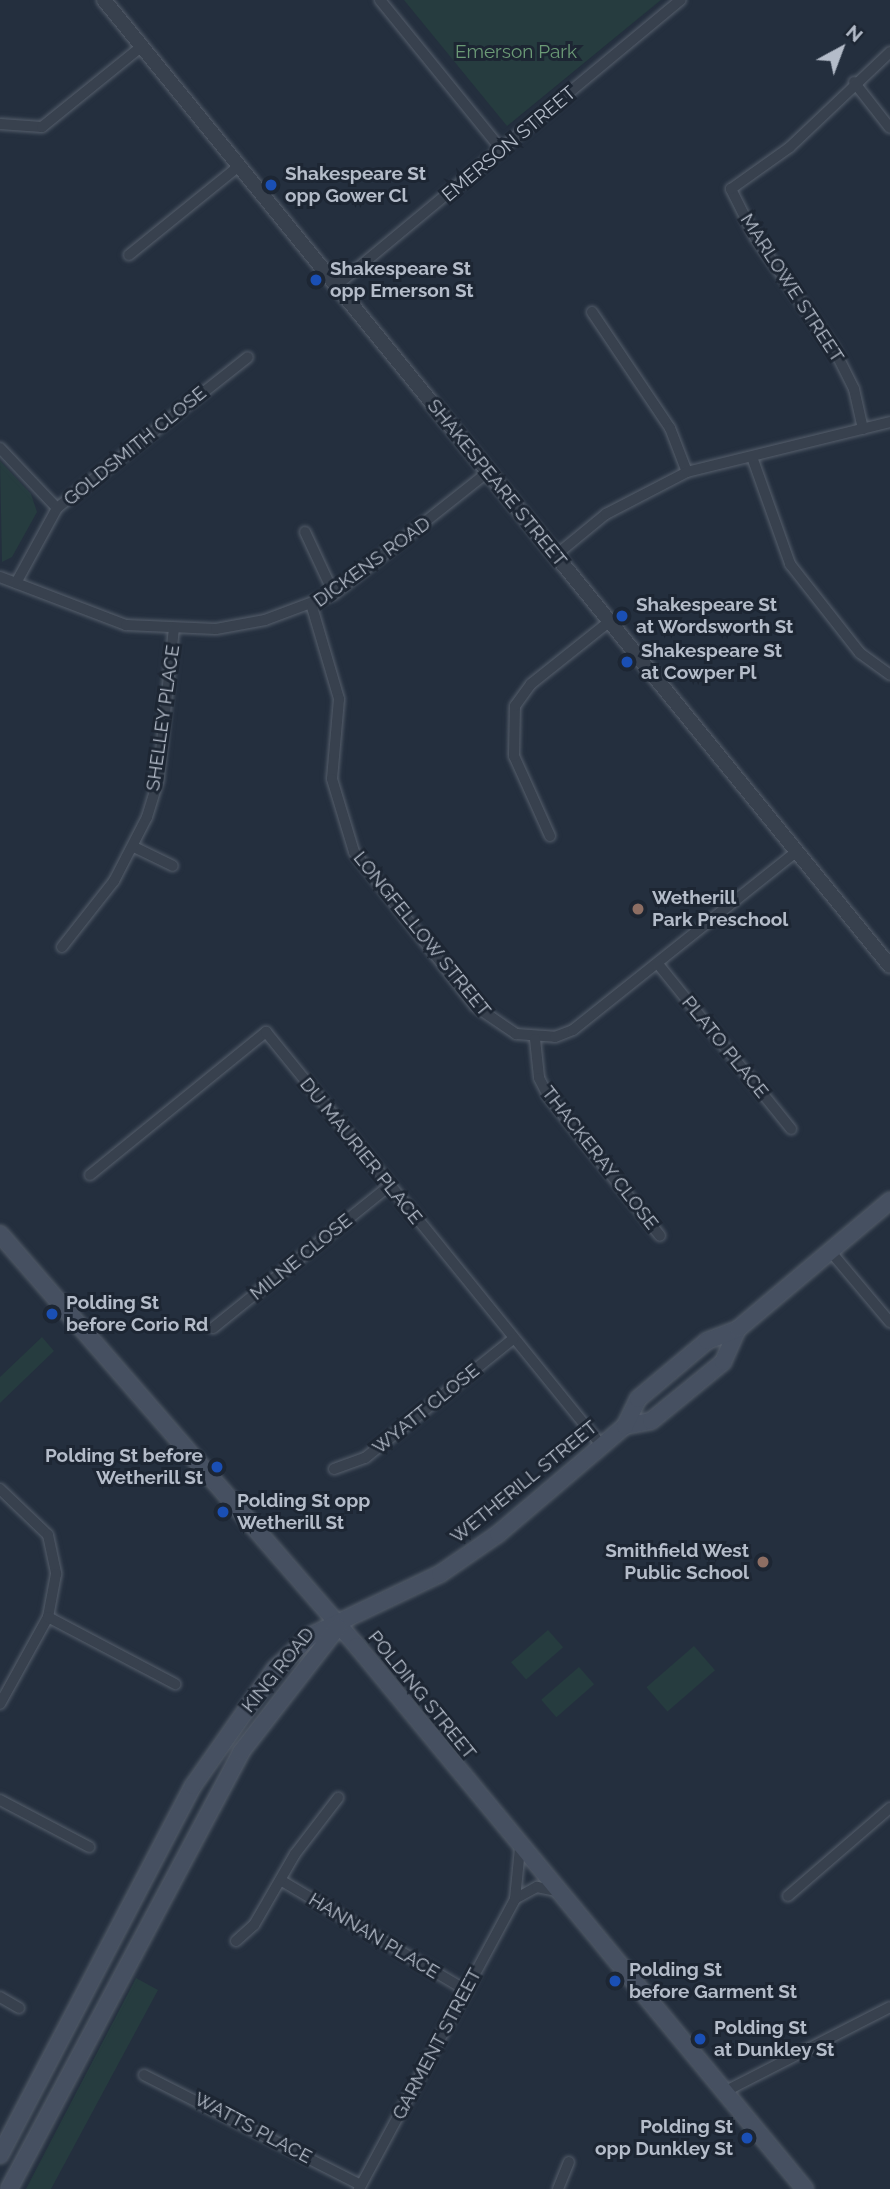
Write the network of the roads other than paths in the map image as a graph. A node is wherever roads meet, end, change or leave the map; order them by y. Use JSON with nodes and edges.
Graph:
{"nodes":[{"id":1,"x":104,"y":0,"type":"edge"},
{"id":2,"x":380,"y":0,"type":"edge"},
{"id":3,"x":681,"y":0,"type":"edge"},
{"id":4,"x":142,"y":46,"type":"junction"},
{"id":5,"x":890,"y":52,"type":"edge"},
{"id":6,"x":854,"y":82,"type":"junction"},
{"id":7,"x":0,"y":124,"type":"edge"},
{"id":8,"x":890,"y":128,"type":"edge"},
{"id":9,"x":502,"y":150,"type":"junction"},
{"id":10,"x":239,"y":166,"type":"junction"},
{"id":11,"x":129,"y":255,"type":"dead end"},
{"id":12,"x":336,"y":286,"type":"junction"},
{"id":13,"x":592,"y":312,"type":"dead end"},
{"id":14,"x":248,"y":357,"type":"dead end"},
{"id":15,"x":890,"y":422,"type":"edge"},
{"id":16,"x":863,"y":429,"type":"junction"},
{"id":17,"x":0,"y":447,"type":"edge"},
{"id":18,"x":752,"y":457,"type":"junction"},
{"id":19,"x":488,"y":472,"type":"junction"},
{"id":20,"x":687,"y":472,"type":"junction"},
{"id":21,"x":57,"y":508,"type":"junction"},
{"id":22,"x":305,"y":532,"type":"dead end"},
{"id":23,"x":556,"y":555,"type":"junction"},
{"id":24,"x":0,"y":577,"type":"edge"},
{"id":25,"x":16,"y":583,"type":"junction"},
{"id":26,"x":334,"y":594,"type":"junction"},
{"id":27,"x":312,"y":607,"type":"junction"},
{"id":28,"x":610,"y":621,"type":"junction"},
{"id":29,"x":174,"y":628,"type":"junction"},
{"id":30,"x":890,"y":675,"type":"edge"},
{"id":31,"x":550,"y":836,"type":"dead end"},
{"id":32,"x":134,"y":847,"type":"junction"},
{"id":33,"x":797,"y":851,"type":"junction"},
{"id":34,"x":173,"y":866,"type":"dead end"},
{"id":35,"x":62,"y":947,"type":"dead end"},
{"id":36,"x":658,"y":964,"type":"junction"},
{"id":37,"x":890,"y":966,"type":"edge"},
{"id":38,"x":535,"y":1039,"type":"junction"},
{"id":39,"x":791,"y":1129,"type":"dead end"},
{"id":40,"x":90,"y":1175,"type":"dead end"},
{"id":41,"x":389,"y":1186,"type":"junction"},
{"id":42,"x":890,"y":1201,"type":"edge"},
{"id":43,"x":0,"y":1234,"type":"edge"},
{"id":44,"x":660,"y":1236,"type":"dead end"},
{"id":45,"x":831,"y":1252,"type":"junction"},
{"id":46,"x":890,"y":1322,"type":"edge"},
{"id":47,"x":213,"y":1328,"type":"dead end"},
{"id":48,"x":738,"y":1329,"type":"junction"},
{"id":49,"x":513,"y":1339,"type":"junction"},
{"id":50,"x":625,"y":1426,"type":"junction"},
{"id":51,"x":601,"y":1446,"type":"junction"},
{"id":52,"x":334,"y":1469,"type":"dead end"},
{"id":53,"x":0,"y":1489,"type":"edge"},
{"id":54,"x":48,"y":1616,"type":"junction"},
{"id":55,"x":338,"y":1627,"type":"junction"},
{"id":56,"x":175,"y":1684,"type":"dead end"},
{"id":57,"x":0,"y":1704,"type":"edge"},
{"id":58,"x":338,"y":1798,"type":"dead end"},
{"id":59,"x":0,"y":1800,"type":"edge"},
{"id":60,"x":890,"y":1808,"type":"edge"},
{"id":61,"x":89,"y":1847,"type":"dead end"},
{"id":62,"x":520,"y":1848,"type":"junction"},
{"id":63,"x":282,"y":1881,"type":"junction"},
{"id":64,"x":556,"y":1891,"type":"junction"},
{"id":65,"x":788,"y":1896,"type":"dead end"},
{"id":66,"x":515,"y":1899,"type":"junction"},
{"id":67,"x":236,"y":1941,"type":"dead end"},
{"id":68,"x":467,"y":1991,"type":"junction"},
{"id":69,"x":0,"y":1997,"type":"edge"},
{"id":70,"x":890,"y":2007,"type":"edge"},
{"id":71,"x":19,"y":2008,"type":"dead end"},
{"id":72,"x":144,"y":2074,"type":"dead end"},
{"id":73,"x":724,"y":2092,"type":"junction"},
{"id":74,"x":0,"y":2155,"type":"edge"},
{"id":75,"x":569,"y":2162,"type":"dead end"},
{"id":76,"x":360,"y":2187,"type":"edge"},
{"id":77,"x":9,"y":2189,"type":"edge"},
{"id":78,"x":558,"y":2189,"type":"edge"},
{"id":79,"x":805,"y":2189,"type":"edge"}],
"edges":[{"from":1,"to":4,"type":"street","name":"SHAKESPEARE STREET"},
{"from":2,"to":9,"type":"street"},
{"from":3,"to":9,"type":"street","name":"EMERSON STREET"},
{"from":4,"to":7,"type":"street"},
{"from":4,"to":10,"type":"street","name":"SHAKESPEARE STREET"},
{"from":5,"to":6,"type":"street","name":"MARLOWE STREET"},
{"from":6,"to":8,"type":"street"},
{"from":6,"to":16,"type":"street","name":"MARLOWE STREET"},
{"from":9,"to":12,"type":"street","name":"EMERSON STREET"},
{"from":10,"to":11,"type":"street"},
{"from":10,"to":12,"type":"street","name":"SHAKESPEARE STREET"},
{"from":12,"to":19,"type":"street","name":"SHAKESPEARE STREET"},
{"from":13,"to":20,"type":"street"},
{"from":14,"to":21,"type":"street","name":"GOLDSMITH CLOSE"},
{"from":15,"to":16,"type":"street"},
{"from":16,"to":18,"type":"street"},
{"from":17,"to":21,"type":"street"},
{"from":18,"to":20,"type":"street"},
{"from":18,"to":30,"type":"street"},
{"from":19,"to":23,"type":"street","name":"SHAKESPEARE STREET"},
{"from":19,"to":26,"type":"street","name":"DICKENS ROAD"},
{"from":20,"to":23,"type":"street"},
{"from":21,"to":25,"type":"street","name":"GOLDSMITH CLOSE"},
{"from":22,"to":26,"type":"street"},
{"from":23,"to":28,"type":"street","name":"SHAKESPEARE STREET"},
{"from":24,"to":25,"type":"street","name":"DICKENS ROAD"},
{"from":25,"to":29,"type":"street","name":"DICKENS ROAD"},
{"from":26,"to":27,"type":"street","name":"DICKENS ROAD"},
{"from":27,"to":29,"type":"street","name":"DICKENS ROAD"},
{"from":27,"to":38,"type":"street","name":"LONGFELLOW STREET"},
{"from":28,"to":31,"type":"street"},
{"from":28,"to":33,"type":"street","name":"SHAKESPEARE STREET"},
{"from":29,"to":32,"type":"street","name":"SHELLEY PLACE"},
{"from":32,"to":34,"type":"street"},
{"from":32,"to":35,"type":"street","name":"SHELLEY PLACE"},
{"from":33,"to":36,"type":"street"},
{"from":33,"to":37,"type":"street","name":"SHAKESPEARE STREET"},
{"from":36,"to":38,"type":"street"},
{"from":36,"to":39,"type":"street","name":"PLATO PLACE"},
{"from":38,"to":44,"type":"street","name":"THACKERAY CLOSE"},
{"from":40,"to":41,"type":"street","name":"DU MAURIER PLACE"},
{"from":41,"to":47,"type":"street","name":"MILNE CLOSE"},
{"from":41,"to":49,"type":"street","name":"DU MAURIER PLACE"},
{"from":42,"to":45,"type":"main road","name":"WETHERILL STREET"},
{"from":43,"to":55,"type":"main road","name":"POLDING STREET"},
{"from":45,"to":46,"type":"street"},
{"from":45,"to":48,"type":"main road","name":"WETHERILL STREET"},
{"from":48,"to":50,"type":"main road","name":"WETHERILL STREET"},
{"from":48,"to":50,"type":"main road","name":"WETHERILL STREET"},
{"from":49,"to":51,"type":"street","name":"DU MAURIER PLACE"},
{"from":49,"to":52,"type":"street","name":"WYATT CLOSE"},
{"from":50,"to":51,"type":"main road","name":"WETHERILL STREET"},
{"from":51,"to":55,"type":"main road","name":"WETHERILL STREET"},
{"from":53,"to":54,"type":"street"},
{"from":54,"to":56,"type":"street"},
{"from":54,"to":57,"type":"street"},
{"from":55,"to":62,"type":"main road","name":"POLDING STREET"},
{"from":55,"to":74,"type":"main road","name":"KING ROAD"},
{"from":55,"to":77,"type":"main road","name":"KING ROAD"},
{"from":58,"to":63,"type":"street"},
{"from":59,"to":61,"type":"street"},
{"from":60,"to":65,"type":"street"},
{"from":62,"to":64,"type":"main road","name":"POLDING STREET"},
{"from":62,"to":66,"type":"street","name":"GARMENT STREET"},
{"from":63,"to":67,"type":"street"},
{"from":63,"to":68,"type":"street","name":"HANNAN PLACE"},
{"from":64,"to":66,"type":"street"},
{"from":64,"to":73,"type":"main road","name":"POLDING STREET"},
{"from":66,"to":68,"type":"street","name":"GARMENT STREET"},
{"from":68,"to":76,"type":"street","name":"GARMENT STREET"},
{"from":69,"to":71,"type":"street"},
{"from":70,"to":73,"type":"street"},
{"from":72,"to":76,"type":"street","name":"WATTS PLACE"},
{"from":73,"to":79,"type":"main road","name":"POLDING STREET"},
{"from":75,"to":78,"type":"street"}]}
